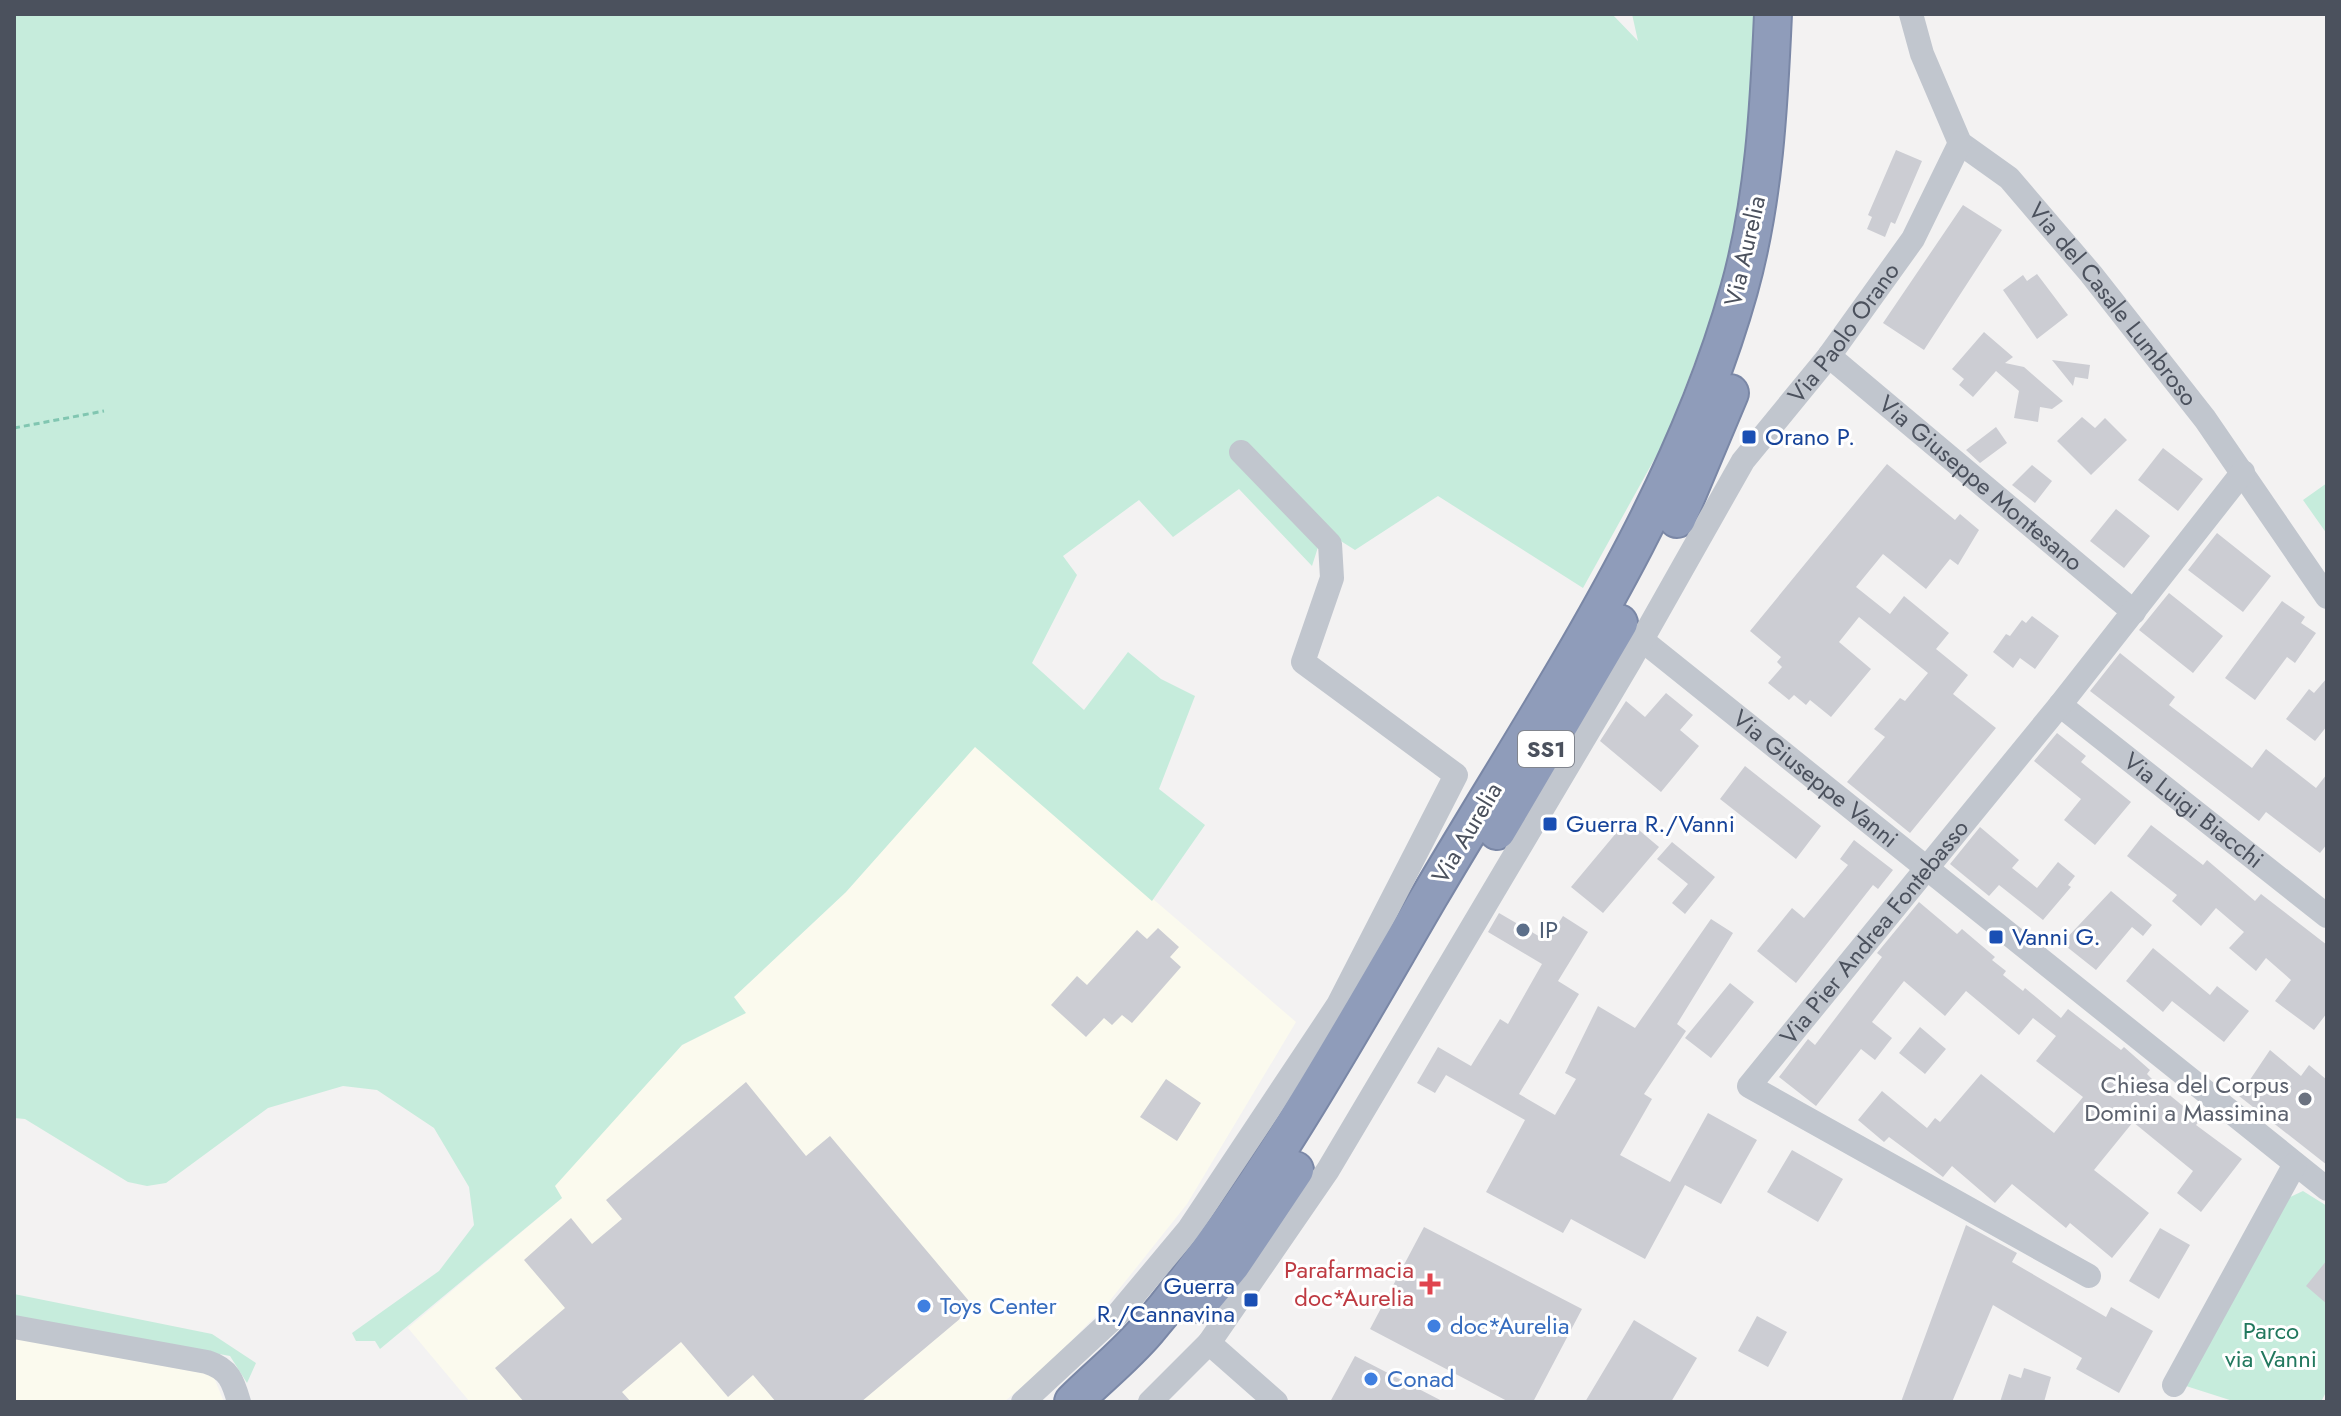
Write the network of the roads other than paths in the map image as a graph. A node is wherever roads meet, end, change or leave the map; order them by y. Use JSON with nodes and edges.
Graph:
{"nodes":[{"id":1,"x":1773,"y":14,"type":"edge"},
{"id":2,"x":1796,"y":14,"type":"edge"},
{"id":3,"x":1911,"y":14,"type":"edge"},
{"id":4,"x":1960,"y":143,"type":"junction"},
{"id":5,"x":1829,"y":356,"type":"junction"},
{"id":6,"x":1241,"y":452,"type":"dead end"},
{"id":7,"x":2243,"y":472,"type":"junction"},
{"id":8,"x":2327,"y":597,"type":"edge"},
{"id":9,"x":2134,"y":612,"type":"junction"},
{"id":10,"x":1642,"y":640,"type":"junction"},
{"id":11,"x":2060,"y":705,"type":"junction"},
{"id":12,"x":1455,"y":852,"type":"junction"},
{"id":13,"x":1925,"y":867,"type":"junction"},
{"id":14,"x":2327,"y":916,"type":"edge"},
{"id":15,"x":1338,"y":1005,"type":"junction"},
{"id":16,"x":2295,"y":1164,"type":"junction"},
{"id":17,"x":2327,"y":1189,"type":"edge"},
{"id":18,"x":2089,"y":1276,"type":"dead end"},
{"id":19,"x":14,"y":1327,"type":"edge"},
{"id":20,"x":1209,"y":1343,"type":"junction"},
{"id":21,"x":2174,"y":1385,"type":"dead end"},
{"id":22,"x":239,"y":1402,"type":"edge"},
{"id":23,"x":1023,"y":1402,"type":"edge"},
{"id":24,"x":1073,"y":1402,"type":"edge"},
{"id":25,"x":1108,"y":1402,"type":"edge"},
{"id":26,"x":1150,"y":1402,"type":"edge"},
{"id":27,"x":1276,"y":1402,"type":"edge"}],
"edges":[{"from":1,"to":12,"type":"highway","name":"Via Aurelia","number":"SS1"},
{"from":2,"to":25,"type":"highway","name":"Via Aurelia","number":"SS1"},
{"from":3,"to":4,"type":"street"},
{"from":4,"to":5,"type":"street","name":"Via Paolo Orano"},
{"from":4,"to":7,"type":"street","name":"Via del Casale Lumbroso"},
{"from":5,"to":9,"type":"street","name":"Via Giuseppe Montesano"},
{"from":5,"to":10,"type":"street","name":"Via Paolo Orano"},
{"from":6,"to":15,"type":"street"},
{"from":7,"to":8,"type":"street","name":"Via del Casale Lumbroso"},
{"from":7,"to":9,"type":"street","name":"Via Pier Andrea Fontebasso"},
{"from":9,"to":11,"type":"street","name":"Via Pier Andrea Fontebasso"},
{"from":10,"to":13,"type":"street","name":"Via Giuseppe Vanni"},
{"from":10,"to":20,"type":"street"},
{"from":11,"to":13,"type":"street","name":"Via Pier Andrea Fontebasso"},
{"from":11,"to":14,"type":"street","name":"Via Luigi Biacchi"},
{"from":12,"to":15,"type":"highway"},
{"from":12,"to":24,"type":"highway","name":"Via Aurelia","number":"SS1"},
{"from":13,"to":16,"type":"street","name":"Via Giuseppe Vanni"},
{"from":13,"to":18,"type":"street","name":"Via Pier Andrea Fontebasso"},
{"from":15,"to":23,"type":"street"},
{"from":16,"to":17,"type":"street","name":"Via Giuseppe Vanni"},
{"from":16,"to":21,"type":"street"},
{"from":19,"to":22,"type":"street"},
{"from":20,"to":26,"type":"street"},
{"from":20,"to":27,"type":"street"}]}
